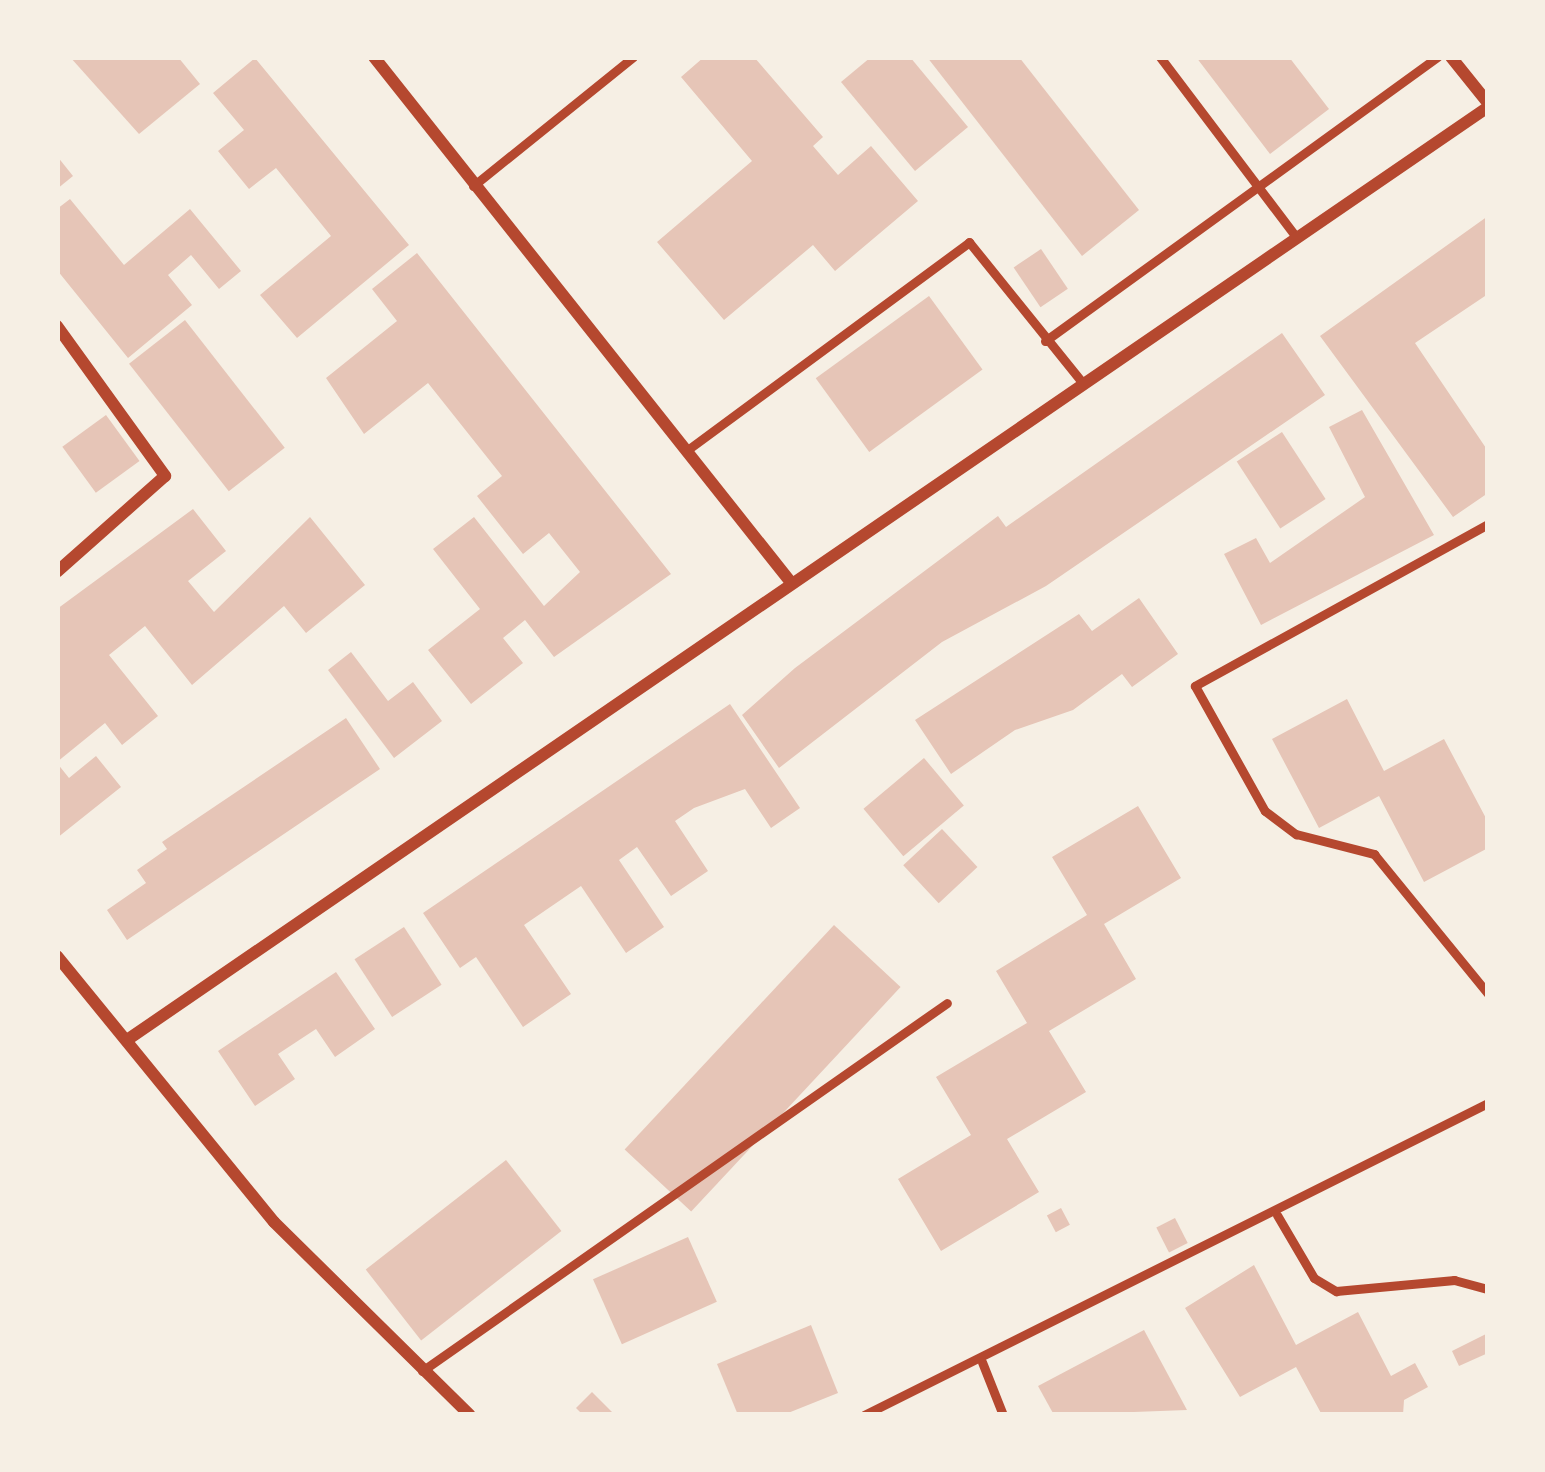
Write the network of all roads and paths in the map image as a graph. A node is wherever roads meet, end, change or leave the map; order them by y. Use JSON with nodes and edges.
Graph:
{"nodes":[{"id":1,"x":374,"y":57,"type":"edge"},
{"id":2,"x":633,"y":57,"type":"edge"},
{"id":3,"x":1160,"y":57,"type":"edge"},
{"id":4,"x":1436,"y":57,"type":"edge"},
{"id":5,"x":1451,"y":57,"type":"edge"},
{"id":6,"x":1488,"y":105,"type":"edge"},
{"id":7,"x":473,"y":186,"type":"junction"},
{"id":8,"x":1260,"y":186,"type":"junction"},
{"id":9,"x":1296,"y":237,"type":"junction"},
{"id":10,"x":57,"y":326,"type":"edge"},
{"id":11,"x":1045,"y":341,"type":"junction"},
{"id":12,"x":1081,"y":381,"type":"junction"},
{"id":13,"x":686,"y":451,"type":"junction"},
{"id":14,"x":1488,"y":524,"type":"edge"},
{"id":15,"x":57,"y":572,"type":"edge"},
{"id":16,"x":789,"y":580,"type":"junction"},
{"id":17,"x":57,"y":956,"type":"edge"},
{"id":18,"x":1488,"y":994,"type":"edge"},
{"id":19,"x":947,"y":1003,"type":"dead end"},
{"id":20,"x":127,"y":1040,"type":"junction"},
{"id":21,"x":1488,"y":1103,"type":"edge"},
{"id":22,"x":1277,"y":1215,"type":"junction"},
{"id":23,"x":1488,"y":1289,"type":"edge"},
{"id":24,"x":982,"y":1362,"type":"junction"},
{"id":25,"x":422,"y":1371,"type":"junction"},
{"id":26,"x":470,"y":1415,"type":"edge"},
{"id":27,"x":864,"y":1415,"type":"edge"},
{"id":28,"x":1004,"y":1415,"type":"edge"}],
"edges":[{"from":1,"to":7,"type":"street"},
{"from":2,"to":7,"type":"lane"},
{"from":3,"to":8,"type":"lane"},
{"from":4,"to":8,"type":"lane"},
{"from":5,"to":6,"type":"street"},
{"from":6,"to":9,"type":"street"},
{"from":7,"to":13,"type":"street"},
{"from":8,"to":9,"type":"lane"},
{"from":8,"to":11,"type":"lane"},
{"from":9,"to":12,"type":"street"},
{"from":10,"to":15,"type":"street"},
{"from":11,"to":12,"type":"lane"},
{"from":11,"to":13,"type":"lane"},
{"from":12,"to":16,"type":"street"},
{"from":13,"to":16,"type":"street"},
{"from":14,"to":18,"type":"lane"},
{"from":16,"to":20,"type":"street"},
{"from":17,"to":20,"type":"street"},
{"from":19,"to":25,"type":"lane"},
{"from":20,"to":25,"type":"street"},
{"from":21,"to":22,"type":"lane"},
{"from":22,"to":23,"type":"lane"},
{"from":22,"to":24,"type":"lane"},
{"from":24,"to":27,"type":"lane"},
{"from":24,"to":28,"type":"lane"},
{"from":25,"to":26,"type":"street"}]}
